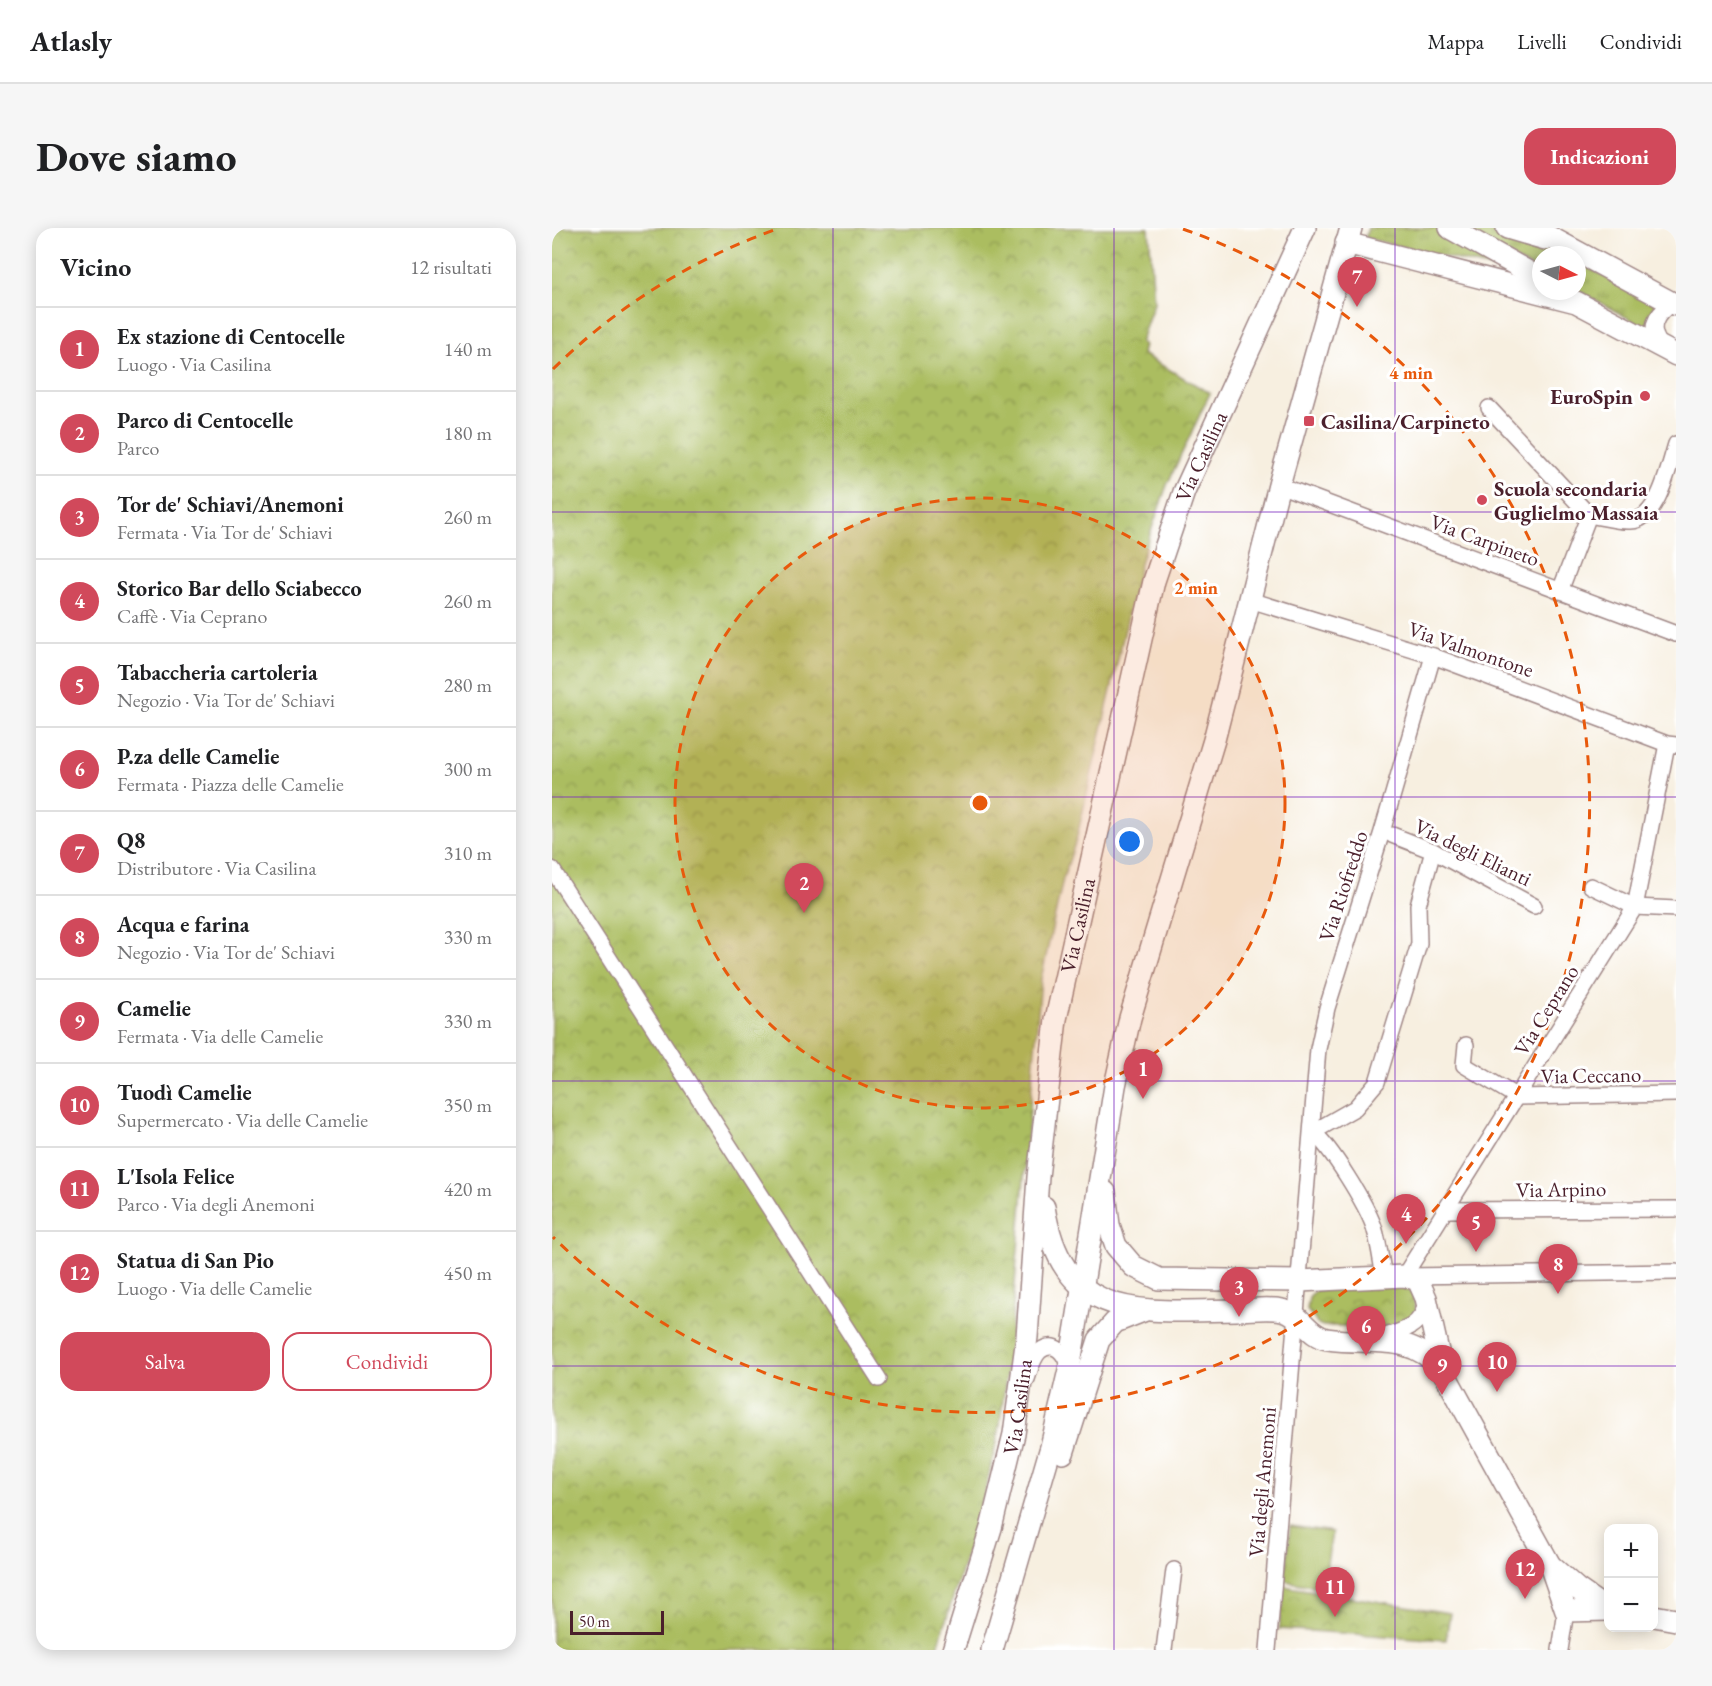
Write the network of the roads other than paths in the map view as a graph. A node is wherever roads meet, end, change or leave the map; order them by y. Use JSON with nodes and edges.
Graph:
{"nodes":[{"id":1,"x":1305,"y":228,"type":"edge"},
{"id":2,"x":1450,"y":228,"type":"edge"},
{"id":3,"x":1507,"y":228,"type":"edge"},
{"id":4,"x":1533,"y":228,"type":"edge"},
{"id":5,"x":1348,"y":236,"type":"edge"},
{"id":6,"x":1560,"y":243,"type":"junction"},
{"id":7,"x":1532,"y":274,"type":"edge"},
{"id":8,"x":1532,"y":287,"type":"edge"},
{"id":9,"x":1574,"y":300,"type":"edge"},
{"id":10,"x":1674,"y":304,"type":"edge"},
{"id":11,"x":1669,"y":352,"type":"edge"},
{"id":12,"x":1489,"y":408,"type":"dead end"},
{"id":13,"x":1676,"y":444,"type":"edge"},
{"id":14,"x":1280,"y":485,"type":"junction"},
{"id":15,"x":1590,"y":515,"type":"junction"},
{"id":16,"x":1560,"y":591,"type":"junction"},
{"id":17,"x":1250,"y":600,"type":"junction"},
{"id":18,"x":1676,"y":633,"type":"edge"},
{"id":19,"x":1433,"y":656,"type":"junction"},
{"id":20,"x":1672,"y":745,"type":"edge"},
{"id":21,"x":1392,"y":836,"type":"dead end"},
{"id":22,"x":1433,"y":851,"type":"junction"},
{"id":23,"x":552,"y":869,"type":"edge"},
{"id":24,"x":1591,"y":886,"type":"dead end"},
{"id":25,"x":1534,"y":906,"type":"dead end"},
{"id":26,"x":1635,"y":907,"type":"junction"},
{"id":27,"x":1676,"y":909,"type":"edge"},
{"id":28,"x":1466,"y":1045,"type":"dead end"},
{"id":29,"x":1676,"y":1094,"type":"edge"},
{"id":30,"x":1517,"y":1097,"type":"junction"},
{"id":31,"x":1313,"y":1132,"type":"junction"},
{"id":32,"x":1106,"y":1140,"type":"junction"},
{"id":33,"x":1038,"y":1177,"type":"junction"},
{"id":34,"x":1676,"y":1209,"type":"edge"},
{"id":35,"x":1447,"y":1210,"type":"junction"},
{"id":36,"x":1676,"y":1272,"type":"edge"},
{"id":37,"x":1394,"y":1277,"type":"junction"},
{"id":38,"x":1299,"y":1281,"type":"junction"},
{"id":39,"x":1082,"y":1287,"type":"junction"},
{"id":40,"x":1428,"y":1305,"type":"junction"},
{"id":41,"x":1152,"y":1311,"type":"junction"},
{"id":42,"x":1297,"y":1318,"type":"junction"},
{"id":43,"x":1369,"y":1340,"type":"junction"},
{"id":44,"x":1442,"y":1368,"type":"junction"},
{"id":45,"x":1069,"y":1370,"type":"junction"},
{"id":46,"x":879,"y":1378,"type":"dead end"},
{"id":47,"x":1020,"y":1396,"type":"junction"},
{"id":48,"x":1027,"y":1532,"type":"junction"},
{"id":49,"x":1550,"y":1565,"type":"junction"},
{"id":50,"x":1173,"y":1570,"type":"dead end"},
{"id":51,"x":1604,"y":1607,"type":"edge"},
{"id":52,"x":1604,"y":1609,"type":"edge"},
{"id":53,"x":1566,"y":1611,"type":"junction"},
{"id":54,"x":1658,"y":1617,"type":"edge"},
{"id":55,"x":1676,"y":1620,"type":"edge"},
{"id":56,"x":953,"y":1650,"type":"edge"},
{"id":57,"x":992,"y":1650,"type":"edge"},
{"id":58,"x":1164,"y":1650,"type":"edge"},
{"id":59,"x":1268,"y":1650,"type":"edge"},
{"id":60,"x":1560,"y":1650,"type":"edge"}],
"edges":[{"from":1,"to":33,"type":"main road","name":"Via Casilina"},
{"from":2,"to":7,"type":"main road"},
{"from":3,"to":6,"type":"main road"},
{"from":4,"to":6,"type":"main road"},
{"from":5,"to":8,"type":"main road"},
{"from":5,"to":14,"type":"main road","name":"Via Casilina"},
{"from":6,"to":10,"type":"main road"},
{"from":9,"to":11,"type":"main road"},
{"from":10,"to":11,"type":"street"},
{"from":12,"to":15,"type":"street"},
{"from":13,"to":15,"type":"street"},
{"from":14,"to":16,"type":"street","name":"Via Carpineto"},
{"from":14,"to":17,"type":"main road","name":"Via Casilina"},
{"from":15,"to":16,"type":"street"},
{"from":16,"to":18,"type":"street","name":"Via Carpineto"},
{"from":17,"to":19,"type":"street","name":"Via Valmontone"},
{"from":17,"to":32,"type":"main road","name":"Via Casilina"},
{"from":19,"to":20,"type":"street","name":"Via Valmontone"},
{"from":19,"to":31,"type":"street","name":"Via Riofreddo"},
{"from":20,"to":26,"type":"street","name":"Via Ceprano"},
{"from":21,"to":22,"type":"street","name":"Via degli Elianti"},
{"from":22,"to":25,"type":"street","name":"Via degli Elianti"},
{"from":22,"to":31,"type":"street"},
{"from":23,"to":46,"type":"street"},
{"from":24,"to":26,"type":"street"},
{"from":26,"to":27,"type":"street"},
{"from":26,"to":30,"type":"street","name":"Via Ceprano"},
{"from":28,"to":30,"type":"street","name":"Via Ceccano"},
{"from":29,"to":30,"type":"street","name":"Via Ceccano"},
{"from":30,"to":35,"type":"street","name":"Via Ceprano"},
{"from":31,"to":37,"type":"street"},
{"from":31,"to":38,"type":"street","name":"Via Riofreddo"},
{"from":32,"to":38,"type":"main road"},
{"from":32,"to":39,"type":"main road","name":"Via Casilina"},
{"from":33,"to":39,"type":"main road"},
{"from":33,"to":47,"type":"main road","name":"Via Casilina"},
{"from":34,"to":35,"type":"street","name":"Via Arpino"},
{"from":35,"to":37,"type":"street","name":"Via Ceprano"},
{"from":36,"to":37,"type":"street"},
{"from":37,"to":38,"type":"main road"},
{"from":37,"to":40,"type":"main road"},
{"from":38,"to":42,"type":"street","name":"Via degli Anemoni"},
{"from":39,"to":41,"type":"main road"},
{"from":39,"to":45,"type":"main road","name":"Via Casilina"},
{"from":40,"to":43,"type":"street"},
{"from":40,"to":44,"type":"main road"},
{"from":41,"to":42,"type":"main road"},
{"from":41,"to":48,"type":"main road","name":"Via Casilina"},
{"from":42,"to":43,"type":"main road"},
{"from":42,"to":59,"type":"street","name":"Via degli Anemoni"},
{"from":43,"to":44,"type":"main road"},
{"from":44,"to":49,"type":"main road"},
{"from":45,"to":47,"type":"street"},
{"from":45,"to":48,"type":"main road","name":"Via Casilina"},
{"from":47,"to":56,"type":"main road","name":"Via Casilina"},
{"from":48,"to":57,"type":"main road","name":"Via Casilina"},
{"from":49,"to":51,"type":"main road"},
{"from":49,"to":53,"type":"main road"},
{"from":50,"to":58,"type":"street"},
{"from":52,"to":53,"type":"main road"},
{"from":53,"to":60,"type":"street"},
{"from":54,"to":55,"type":"main road"}]}
